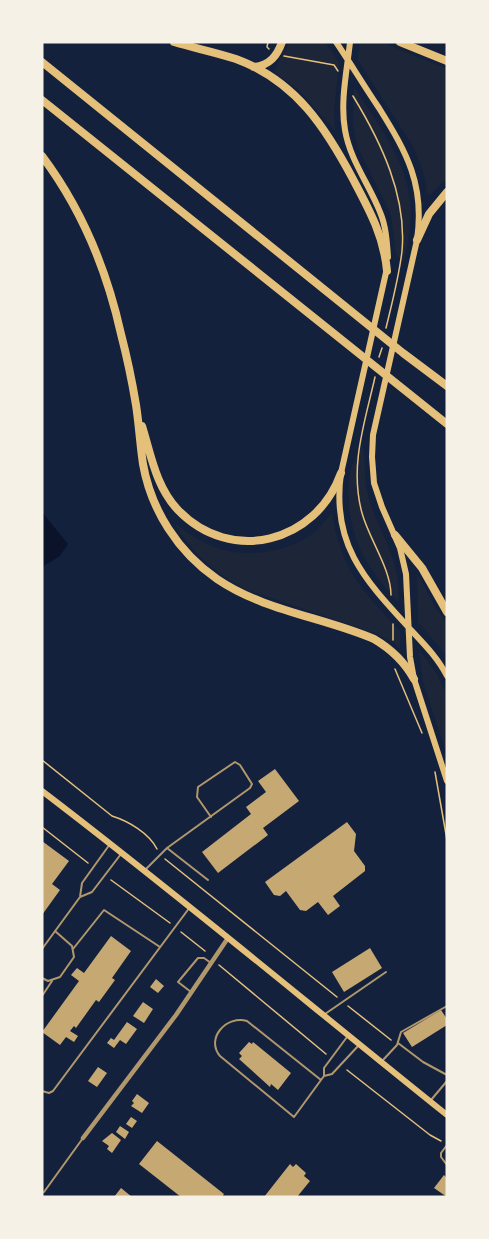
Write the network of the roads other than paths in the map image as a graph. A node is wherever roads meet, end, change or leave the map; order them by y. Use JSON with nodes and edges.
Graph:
{"nodes":[{"id":1,"x":174,"y":42,"type":"edge"},
{"id":2,"x":282,"y":42,"type":"edge"},
{"id":3,"x":336,"y":42,"type":"edge"},
{"id":4,"x":350,"y":42,"type":"edge"},
{"id":5,"x":400,"y":42,"type":"edge"},
{"id":6,"x":348,"y":60,"type":"junction"},
{"id":7,"x":447,"y":61,"type":"edge"},
{"id":8,"x":42,"y":62,"type":"edge"},
{"id":9,"x":253,"y":67,"type":"junction"},
{"id":10,"x":42,"y":100,"type":"edge"},
{"id":11,"x":42,"y":156,"type":"edge"},
{"id":12,"x":447,"y":192,"type":"edge"},
{"id":13,"x":417,"y":240,"type":"junction"},
{"id":14,"x":387,"y":271,"type":"junction"},
{"id":15,"x":447,"y":386,"type":"edge"},
{"id":16,"x":136,"y":405,"type":"junction"},
{"id":17,"x":447,"y":424,"type":"edge"},
{"id":18,"x":341,"y":473,"type":"junction"},
{"id":19,"x":395,"y":535,"type":"junction"},
{"id":20,"x":447,"y":612,"type":"edge"},
{"id":21,"x":409,"y":628,"type":"junction"},
{"id":22,"x":447,"y":676,"type":"edge"},
{"id":23,"x":414,"y":679,"type":"junction"},
{"id":24,"x":447,"y":781,"type":"edge"},
{"id":25,"x":42,"y":791,"type":"edge"},
{"id":26,"x":211,"y":817,"type":"junction"},
{"id":27,"x":110,"y":844,"type":"junction"},
{"id":28,"x":167,"y":848,"type":"junction"},
{"id":29,"x":122,"y":853,"type":"junction"},
{"id":30,"x":144,"y":871,"type":"junction"},
{"id":31,"x":208,"y":880,"type":"dead end"},
{"id":32,"x":80,"y":897,"type":"junction"},
{"id":33,"x":190,"y":907,"type":"junction"},
{"id":34,"x":55,"y":931,"type":"junction"},
{"id":35,"x":228,"y":938,"type":"junction"},
{"id":36,"x":160,"y":947,"type":"junction"},
{"id":37,"x":42,"y":949,"type":"edge"},
{"id":38,"x":73,"y":949,"type":"junction"},
{"id":39,"x":212,"y":962,"type":"junction"},
{"id":40,"x":386,"y":972,"type":"dead end"},
{"id":41,"x":42,"y":978,"type":"edge"},
{"id":42,"x":53,"y":980,"type":"junction"},
{"id":43,"x":191,"y":992,"type":"junction"},
{"id":44,"x":42,"y":996,"type":"edge"},
{"id":45,"x":447,"y":1006,"type":"edge"},
{"id":46,"x":323,"y":1016,"type":"junction"},
{"id":47,"x":347,"y":1036,"type":"junction"},
{"id":48,"x":398,"y":1044,"type":"junction"},
{"id":49,"x":359,"y":1045,"type":"junction"},
{"id":50,"x":381,"y":1062,"type":"junction"},
{"id":51,"x":447,"y":1075,"type":"edge"},
{"id":52,"x":324,"y":1076,"type":"junction"},
{"id":53,"x":321,"y":1080,"type":"junction"},
{"id":54,"x":447,"y":1081,"type":"edge"},
{"id":55,"x":42,"y":1091,"type":"edge"},
{"id":56,"x":430,"y":1102,"type":"junction"},
{"id":57,"x":447,"y":1115,"type":"edge"},
{"id":58,"x":83,"y":1138,"type":"joint"},
{"id":59,"x":447,"y":1145,"type":"edge"},
{"id":60,"x":447,"y":1165,"type":"edge"},
{"id":61,"x":44,"y":1192,"type":"dead end"}],
"edges":[{"from":1,"to":9,"type":"highway"},
{"from":2,"to":9,"type":"highway"},
{"from":3,"to":6,"type":"main road"},
{"from":4,"to":6,"type":"main road"},
{"from":5,"to":7,"type":"highway"},
{"from":6,"to":13,"type":"main road"},
{"from":6,"to":14,"type":"main road"},
{"from":8,"to":15,"type":"highway"},
{"from":9,"to":14,"type":"highway"},
{"from":10,"to":17,"type":"highway"},
{"from":11,"to":16,"type":"highway"},
{"from":12,"to":13,"type":"highway"},
{"from":13,"to":19,"type":"main road"},
{"from":14,"to":18,"type":"main road"},
{"from":16,"to":18,"type":"highway"},
{"from":16,"to":23,"type":"highway"},
{"from":18,"to":21,"type":"main road"},
{"from":19,"to":20,"type":"highway"},
{"from":19,"to":21,"type":"main road"},
{"from":21,"to":22,"type":"main road"},
{"from":21,"to":23,"type":"main road"},
{"from":23,"to":24,"type":"main road"},
{"from":25,"to":27,"type":"main road"},
{"from":26,"to":26,"type":"lane"},
{"from":26,"to":28,"type":"lane"},
{"from":27,"to":29,"type":"main road"},
{"from":27,"to":32,"type":"lane"},
{"from":28,"to":30,"type":"lane"},
{"from":28,"to":31,"type":"lane"},
{"from":29,"to":30,"type":"main road"},
{"from":29,"to":32,"type":"lane"},
{"from":30,"to":33,"type":"main road"},
{"from":32,"to":34,"type":"lane"},
{"from":33,"to":35,"type":"main road"},
{"from":33,"to":36,"type":"lane"},
{"from":34,"to":37,"type":"lane"},
{"from":34,"to":38,"type":"lane"},
{"from":35,"to":39,"type":"street"},
{"from":35,"to":46,"type":"main road"},
{"from":36,"to":38,"type":"lane"},
{"from":36,"to":55,"type":"lane"},
{"from":38,"to":42,"type":"lane"},
{"from":39,"to":43,"type":"street"},
{"from":39,"to":43,"type":"lane"},
{"from":40,"to":46,"type":"lane"},
{"from":41,"to":42,"type":"lane"},
{"from":42,"to":44,"type":"lane"},
{"from":43,"to":58,"type":"street"},
{"from":45,"to":48,"type":"lane"},
{"from":46,"to":47,"type":"main road"},
{"from":47,"to":49,"type":"main road"},
{"from":47,"to":52,"type":"lane"},
{"from":48,"to":50,"type":"lane"},
{"from":48,"to":51,"type":"lane"},
{"from":49,"to":50,"type":"main road"},
{"from":49,"to":52,"type":"lane"},
{"from":50,"to":56,"type":"main road"},
{"from":52,"to":53,"type":"lane"},
{"from":53,"to":53,"type":"lane"},
{"from":54,"to":56,"type":"lane"},
{"from":56,"to":57,"type":"main road"},
{"from":58,"to":61,"type":"lane"},
{"from":59,"to":60,"type":"lane"}]}
